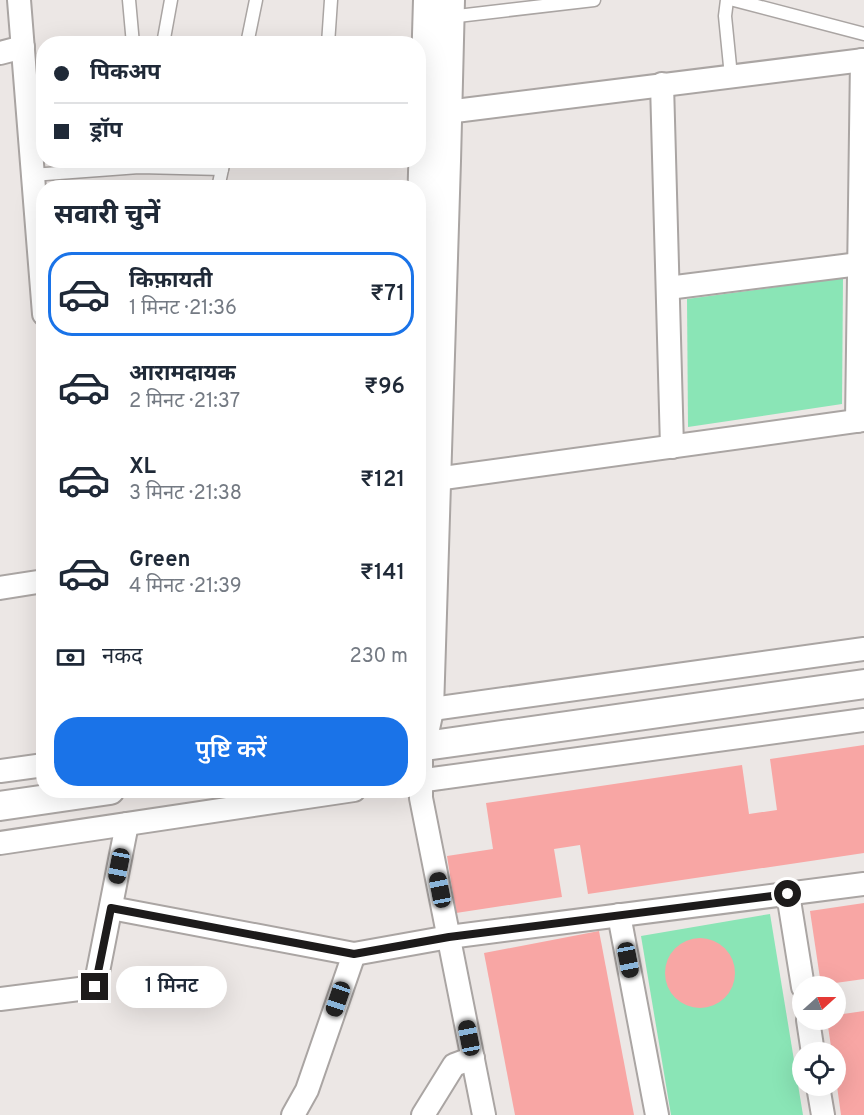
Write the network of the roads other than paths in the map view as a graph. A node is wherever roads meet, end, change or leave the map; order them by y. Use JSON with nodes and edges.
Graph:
{"nodes":[{"id":1,"x":19,"y":0,"type":"edge"},
{"id":2,"x":129,"y":0,"type":"edge"},
{"id":3,"x":171,"y":0,"type":"edge"},
{"id":4,"x":256,"y":0,"type":"edge"},
{"id":5,"x":331,"y":0,"type":"edge"},
{"id":6,"x":594,"y":0,"type":"edge"},
{"id":7,"x":727,"y":0,"type":"edge"},
{"id":8,"x":734,"y":0,"type":"edge"},
{"id":9,"x":563,"y":2,"type":"edge"},
{"id":10,"x":442,"y":6,"type":"edge"},
{"id":11,"x":864,"y":34,"type":"edge"},
{"id":12,"x":132,"y":36,"type":"edge"},
{"id":13,"x":164,"y":36,"type":"edge"},
{"id":14,"x":249,"y":36,"type":"edge"},
{"id":15,"x":329,"y":36,"type":"edge"},
{"id":16,"x":23,"y":47,"type":"junction"},
{"id":17,"x":0,"y":53,"type":"edge"},
{"id":18,"x":863,"y":60,"type":"edge"},
{"id":19,"x":731,"y":76,"type":"junction"},
{"id":20,"x":662,"y":84,"type":"junction"},
{"id":21,"x":447,"y":112,"type":"junction"},
{"id":22,"x":97,"y":168,"type":"edge"},
{"id":23,"x":32,"y":174,"type":"junction"},
{"id":24,"x":36,"y":218,"type":"edge"},
{"id":25,"x":859,"y":264,"type":"junction"},
{"id":26,"x":427,"y":269,"type":"edge"},
{"id":27,"x":668,"y":288,"type":"junction"},
{"id":28,"x":860,"y":421,"type":"edge"},
{"id":29,"x":672,"y":447,"type":"junction"},
{"id":30,"x":436,"y":479,"type":"junction"},
{"id":31,"x":36,"y":582,"type":"edge"},
{"id":32,"x":0,"y":588,"type":"edge"},
{"id":33,"x":864,"y":649,"type":"edge"},
{"id":34,"x":426,"y":672,"type":"edge"},
{"id":35,"x":864,"y":684,"type":"edge"},
{"id":36,"x":426,"y":710,"type":"edge"},
{"id":37,"x":864,"y":720,"type":"edge"},
{"id":38,"x":426,"y":744,"type":"edge"},
{"id":39,"x":36,"y":766,"type":"edge"},
{"id":40,"x":0,"y":771,"type":"edge"},
{"id":41,"x":426,"y":780,"type":"edge"},
{"id":42,"x":55,"y":798,"type":"edge"},
{"id":43,"x":301,"y":798,"type":"edge"},
{"id":44,"x":421,"y":798,"type":"edge"},
{"id":45,"x":0,"y":806,"type":"edge"},
{"id":46,"x":128,"y":824,"type":"junction"},
{"id":47,"x":0,"y":843,"type":"edge"},
{"id":48,"x":864,"y":884,"type":"edge"},
{"id":49,"x":788,"y":894,"type":"junction"},
{"id":50,"x":111,"y":908,"type":"junction"},
{"id":51,"x":619,"y":915,"type":"junction"},
{"id":52,"x":449,"y":937,"type":"junction"},
{"id":53,"x":354,"y":954,"type":"junction"},
{"id":54,"x":801,"y":976,"type":"edge"},
{"id":55,"x":0,"y":999,"type":"edge"},
{"id":56,"x":473,"y":1058,"type":"junction"},
{"id":57,"x":820,"y":1096,"type":"edge"},
{"id":58,"x":293,"y":1115,"type":"edge"},
{"id":59,"x":423,"y":1115,"type":"edge"},
{"id":60,"x":484,"y":1115,"type":"edge"},
{"id":61,"x":657,"y":1115,"type":"edge"},
{"id":62,"x":823,"y":1115,"type":"edge"}],
"edges":[{"from":1,"to":16,"type":"street"},
{"from":2,"to":12,"type":"lane"},
{"from":3,"to":13,"type":"lane"},
{"from":4,"to":14,"type":"lane"},
{"from":5,"to":15,"type":"lane"},
{"from":6,"to":9,"type":"lane"},
{"from":7,"to":19,"type":"lane"},
{"from":8,"to":11,"type":"lane"},
{"from":9,"to":10,"type":"lane"},
{"from":10,"to":21,"type":"street"},
{"from":10,"to":26,"type":"street"},
{"from":16,"to":17,"type":"street"},
{"from":16,"to":23,"type":"street"},
{"from":18,"to":19,"type":"street"},
{"from":18,"to":25,"type":"street"},
{"from":19,"to":20,"type":"street"},
{"from":20,"to":21,"type":"street"},
{"from":20,"to":27,"type":"street"},
{"from":21,"to":26,"type":"street"},
{"from":22,"to":23,"type":"lane"},
{"from":23,"to":24,"type":"street"},
{"from":25,"to":27,"type":"street"},
{"from":25,"to":28,"type":"street"},
{"from":26,"to":30,"type":"street"},
{"from":27,"to":29,"type":"street"},
{"from":28,"to":29,"type":"street"},
{"from":29,"to":30,"type":"street"},
{"from":30,"to":34,"type":"street"},
{"from":31,"to":32,"type":"street"},
{"from":33,"to":36,"type":"street"},
{"from":35,"to":38,"type":"street"},
{"from":37,"to":41,"type":"street"},
{"from":39,"to":40,"type":"street"},
{"from":42,"to":45,"type":"street"},
{"from":43,"to":46,"type":"street"},
{"from":44,"to":52,"type":"street"},
{"from":46,"to":47,"type":"street"},
{"from":46,"to":50,"type":"street"},
{"from":48,"to":49,"type":"street"},
{"from":49,"to":51,"type":"street"},
{"from":49,"to":54,"type":"street"},
{"from":50,"to":53,"type":"street"},
{"from":50,"to":55,"type":"street"},
{"from":51,"to":52,"type":"street"},
{"from":51,"to":61,"type":"street"},
{"from":52,"to":53,"type":"street"},
{"from":52,"to":56,"type":"street"},
{"from":53,"to":58,"type":"street"},
{"from":56,"to":59,"type":"street"},
{"from":56,"to":60,"type":"street"},
{"from":57,"to":62,"type":"street"}]}
